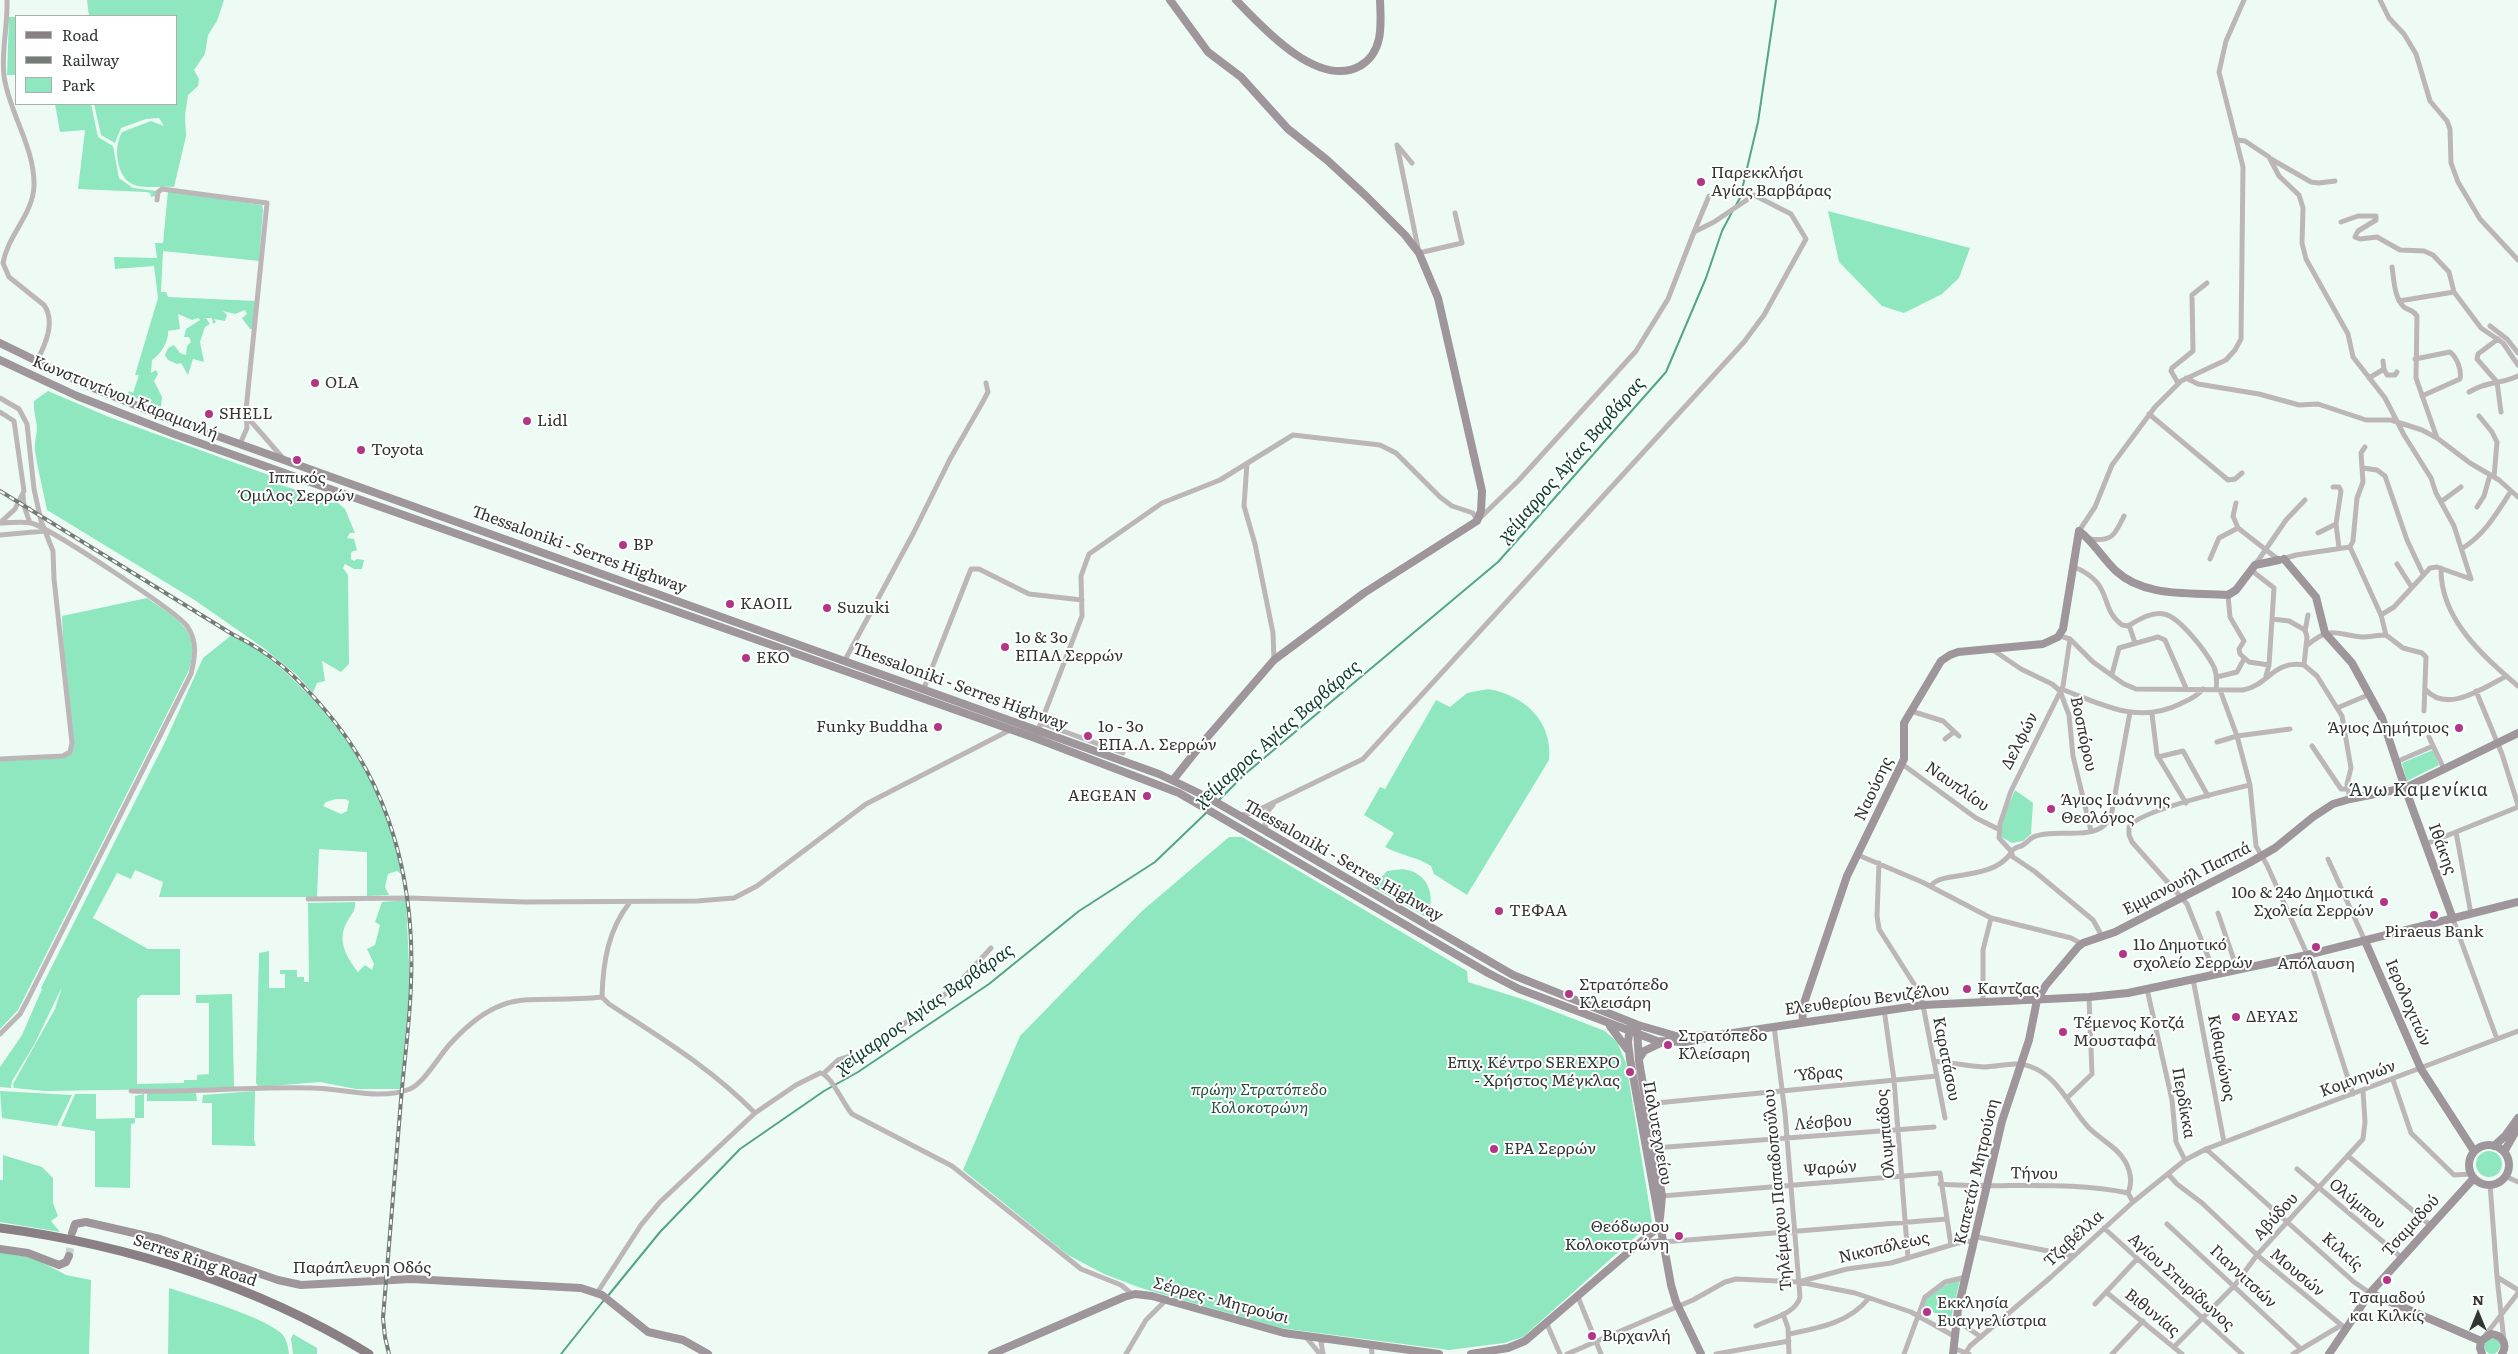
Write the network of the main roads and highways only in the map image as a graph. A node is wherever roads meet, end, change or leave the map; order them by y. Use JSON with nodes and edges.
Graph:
{"nodes":[{"id":1,"x":0,"y":1228,"type":"edge"},
{"id":2,"x":369,"y":1354,"type":"edge"}],
"edges":[{"from":1,"to":2,"type":"main road","name":"Serres Ring Road"}]}
